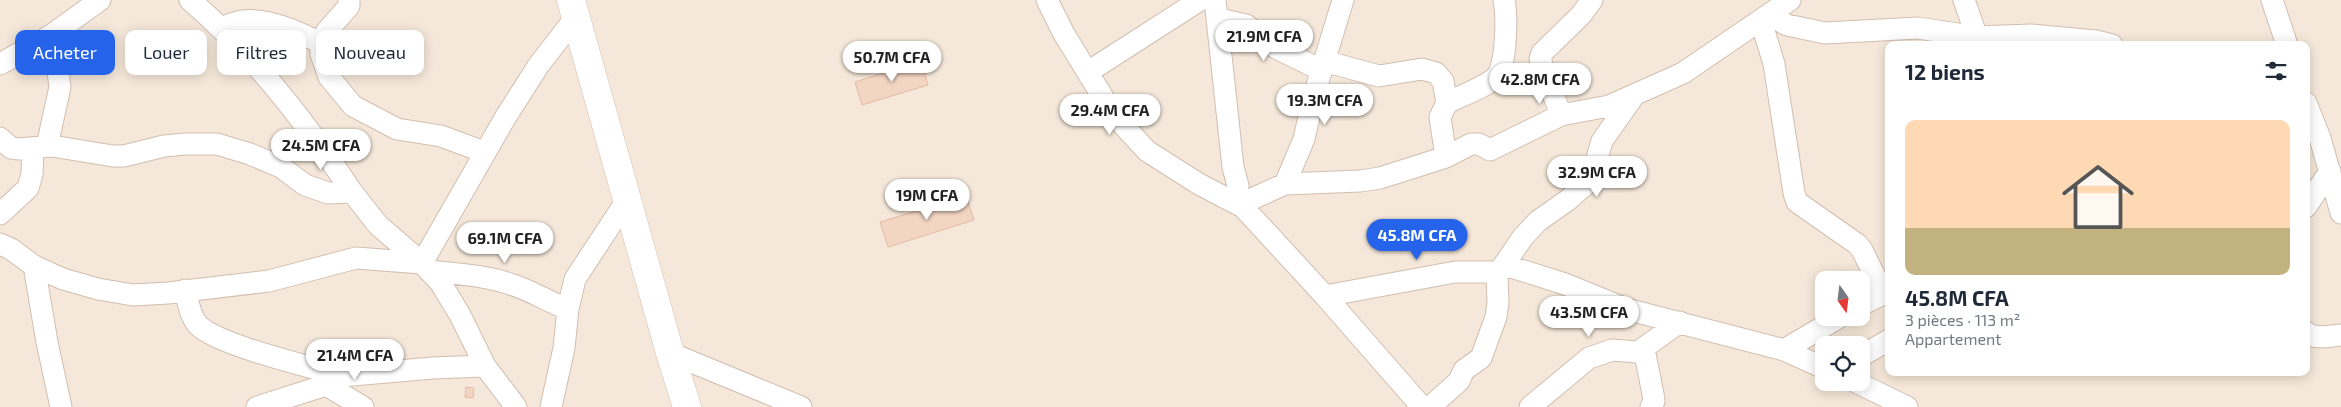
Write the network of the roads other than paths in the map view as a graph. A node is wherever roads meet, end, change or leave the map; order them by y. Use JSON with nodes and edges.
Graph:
{"nodes":[{"id":1,"x":100,"y":0,"type":"edge"},
{"id":2,"x":190,"y":0,"type":"edge"},
{"id":3,"x":349,"y":0,"type":"edge"},
{"id":4,"x":1047,"y":0,"type":"edge"},
{"id":5,"x":1200,"y":0,"type":"edge"},
{"id":6,"x":1343,"y":0,"type":"edge"},
{"id":7,"x":1504,"y":0,"type":"edge"},
{"id":8,"x":1592,"y":0,"type":"edge"},
{"id":9,"x":1790,"y":0,"type":"edge"},
{"id":10,"x":1964,"y":0,"type":"edge"},
{"id":11,"x":2272,"y":0,"type":"edge"},
{"id":12,"x":574,"y":8,"type":"edge"},
{"id":13,"x":1217,"y":10,"type":"edge"},
{"id":14,"x":1765,"y":18,"type":"junction"},
{"id":15,"x":220,"y":28,"type":"junction"},
{"id":16,"x":58,"y":30,"type":"edge"},
{"id":17,"x":328,"y":30,"type":"edge"},
{"id":18,"x":1977,"y":37,"type":"junction"},
{"id":19,"x":316,"y":40,"type":"edge"},
{"id":20,"x":2055,"y":41,"type":"edge"},
{"id":21,"x":2286,"y":41,"type":"edge"},
{"id":22,"x":15,"y":56,"type":"edge"},
{"id":23,"x":0,"y":64,"type":"edge"},
{"id":24,"x":1323,"y":66,"type":"junction"},
{"id":25,"x":1088,"y":72,"type":"junction"},
{"id":26,"x":58,"y":75,"type":"edge"},
{"id":27,"x":327,"y":75,"type":"edge"},
{"id":28,"x":1637,"y":93,"type":"junction"},
{"id":29,"x":1447,"y":103,"type":"junction"},
{"id":30,"x":2310,"y":113,"type":"edge"},
{"id":31,"x":1561,"y":115,"type":"junction"},
{"id":32,"x":0,"y":138,"type":"edge"},
{"id":33,"x":40,"y":148,"type":"junction"},
{"id":34,"x":484,"y":152,"type":"junction"},
{"id":35,"x":1446,"y":158,"type":"junction"},
{"id":36,"x":2330,"y":171,"type":"junction"},
{"id":37,"x":1285,"y":184,"type":"junction"},
{"id":38,"x":352,"y":192,"type":"junction"},
{"id":39,"x":627,"y":200,"type":"junction"},
{"id":40,"x":2310,"y":200,"type":"edge"},
{"id":41,"x":1240,"y":205,"type":"junction"},
{"id":42,"x":2341,"y":213,"type":"edge"},
{"id":43,"x":0,"y":214,"type":"edge"},
{"id":44,"x":0,"y":244,"type":"edge"},
{"id":45,"x":34,"y":266,"type":"junction"},
{"id":46,"x":426,"y":267,"type":"junction"},
{"id":47,"x":1501,"y":270,"type":"junction"},
{"id":48,"x":184,"y":290,"type":"junction"},
{"id":49,"x":1885,"y":290,"type":"edge"},
{"id":50,"x":1885,"y":293,"type":"edge"},
{"id":51,"x":1326,"y":296,"type":"junction"},
{"id":52,"x":1870,"y":300,"type":"edge"},
{"id":53,"x":568,"y":309,"type":"junction"},
{"id":54,"x":1680,"y":322,"type":"junction"},
{"id":55,"x":1824,"y":326,"type":"edge"},
{"id":56,"x":2310,"y":334,"type":"edge"},
{"id":57,"x":2341,"y":335,"type":"edge"},
{"id":58,"x":1885,"y":342,"type":"edge"},
{"id":59,"x":1644,"y":349,"type":"junction"},
{"id":60,"x":1784,"y":350,"type":"junction"},
{"id":61,"x":1870,"y":351,"type":"edge"},
{"id":62,"x":670,"y":353,"type":"junction"},
{"id":63,"x":1815,"y":364,"type":"edge"},
{"id":64,"x":485,"y":366,"type":"junction"},
{"id":65,"x":333,"y":380,"type":"junction"},
{"id":66,"x":1870,"y":389,"type":"edge"},
{"id":67,"x":61,"y":407,"type":"edge"},
{"id":68,"x":257,"y":407,"type":"edge"},
{"id":69,"x":363,"y":407,"type":"edge"},
{"id":70,"x":516,"y":407,"type":"edge"},
{"id":71,"x":551,"y":407,"type":"edge"},
{"id":72,"x":688,"y":407,"type":"edge"},
{"id":73,"x":801,"y":407,"type":"edge"},
{"id":74,"x":1422,"y":407,"type":"edge"},
{"id":75,"x":1430,"y":407,"type":"edge"},
{"id":76,"x":1530,"y":407,"type":"edge"},
{"id":77,"x":1652,"y":407,"type":"edge"},
{"id":78,"x":1907,"y":407,"type":"edge"}],
"edges":[{"from":1,"to":16,"type":"street"},
{"from":2,"to":15,"type":"street"},
{"from":3,"to":17,"type":"street"},
{"from":4,"to":25,"type":"street"},
{"from":5,"to":25,"type":"street"},
{"from":6,"to":24,"type":"street"},
{"from":7,"to":29,"type":"street"},
{"from":8,"to":31,"type":"street"},
{"from":9,"to":14,"type":"street"},
{"from":10,"to":18,"type":"street"},
{"from":11,"to":21,"type":"street"},
{"from":12,"to":34,"type":"street"},
{"from":12,"to":39,"type":"street"},
{"from":13,"to":24,"type":"street"},
{"from":13,"to":41,"type":"street"},
{"from":14,"to":18,"type":"street"},
{"from":14,"to":28,"type":"street"},
{"from":14,"to":49,"type":"street"},
{"from":15,"to":19,"type":"street"},
{"from":15,"to":38,"type":"street"},
{"from":18,"to":20,"type":"street"},
{"from":22,"to":23,"type":"street"},
{"from":24,"to":29,"type":"street"},
{"from":24,"to":37,"type":"street"},
{"from":25,"to":41,"type":"street"},
{"from":26,"to":33,"type":"street"},
{"from":27,"to":34,"type":"street"},
{"from":28,"to":31,"type":"street"},
{"from":28,"to":47,"type":"street"},
{"from":29,"to":35,"type":"street"},
{"from":30,"to":36,"type":"street"},
{"from":31,"to":35,"type":"street"},
{"from":32,"to":33,"type":"street"},
{"from":33,"to":38,"type":"street"},
{"from":33,"to":43,"type":"street"},
{"from":34,"to":46,"type":"street"},
{"from":35,"to":37,"type":"street"},
{"from":36,"to":40,"type":"street"},
{"from":36,"to":42,"type":"street"},
{"from":37,"to":41,"type":"street"},
{"from":38,"to":46,"type":"street"},
{"from":39,"to":53,"type":"street"},
{"from":39,"to":62,"type":"street"},
{"from":41,"to":51,"type":"street"},
{"from":44,"to":45,"type":"street"},
{"from":45,"to":48,"type":"street"},
{"from":45,"to":67,"type":"street"},
{"from":46,"to":48,"type":"street"},
{"from":46,"to":53,"type":"street"},
{"from":46,"to":64,"type":"street"},
{"from":47,"to":51,"type":"street"},
{"from":47,"to":54,"type":"street"},
{"from":47,"to":75,"type":"street"},
{"from":48,"to":65,"type":"street"},
{"from":50,"to":52,"type":"street"},
{"from":51,"to":74,"type":"street"},
{"from":53,"to":71,"type":"street"},
{"from":54,"to":59,"type":"street"},
{"from":54,"to":60,"type":"street"},
{"from":55,"to":60,"type":"street"},
{"from":56,"to":57,"type":"street"},
{"from":58,"to":61,"type":"street"},
{"from":59,"to":76,"type":"street"},
{"from":59,"to":77,"type":"street"},
{"from":60,"to":63,"type":"street"},
{"from":62,"to":72,"type":"street"},
{"from":62,"to":73,"type":"street"},
{"from":64,"to":65,"type":"street"},
{"from":64,"to":70,"type":"street"},
{"from":65,"to":68,"type":"street"},
{"from":65,"to":69,"type":"street"},
{"from":66,"to":78,"type":"street"}]}
